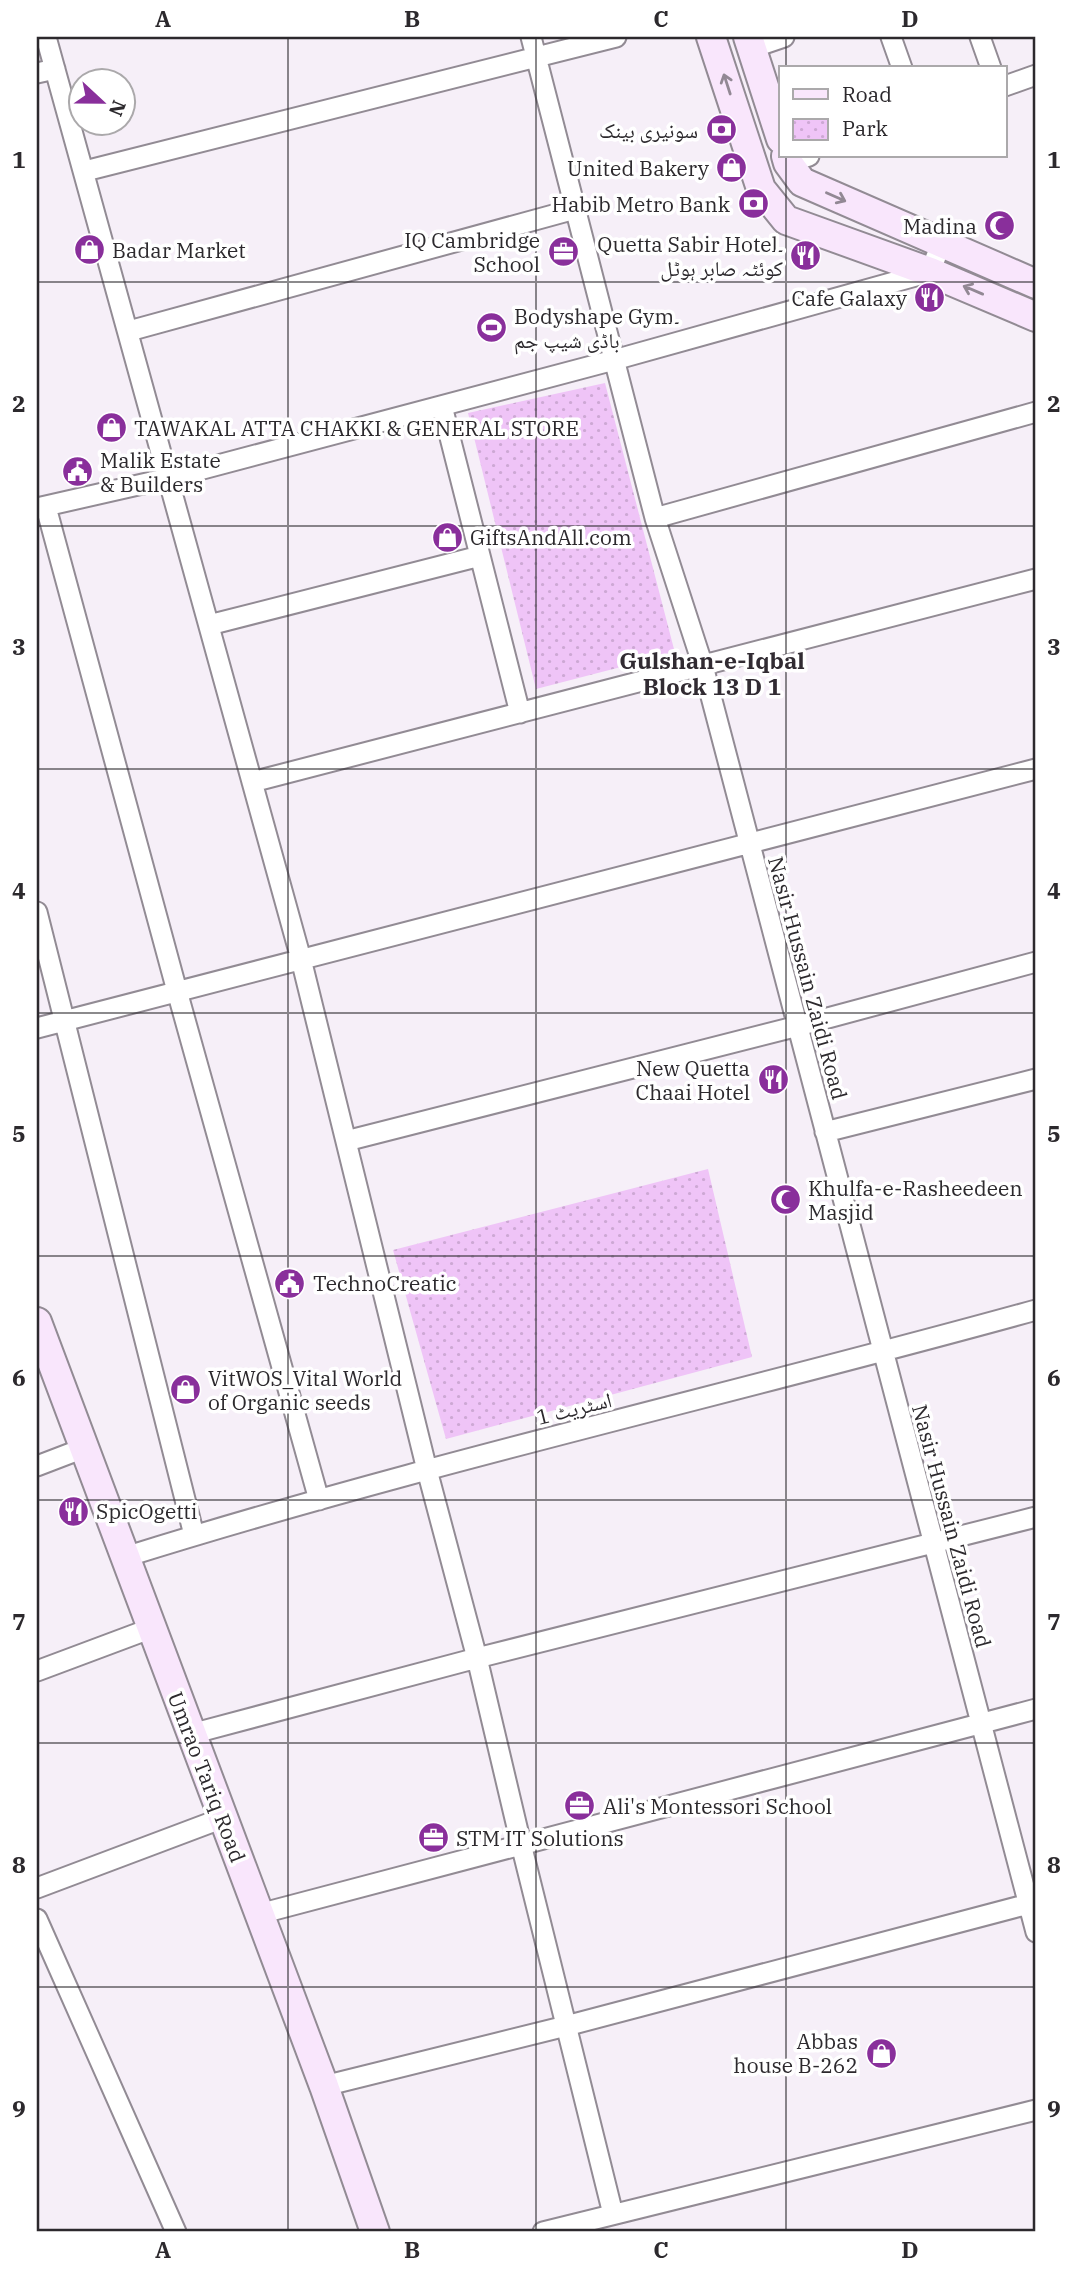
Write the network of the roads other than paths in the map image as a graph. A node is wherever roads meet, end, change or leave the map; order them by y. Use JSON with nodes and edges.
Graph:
{"nodes":[{"id":1,"x":46,"y":37,"type":"edge"},
{"id":2,"x":531,"y":37,"type":"edge"},
{"id":3,"x":616,"y":37,"type":"edge"},
{"id":4,"x":710,"y":37,"type":"edge"},
{"id":5,"x":784,"y":37,"type":"edge"},
{"id":6,"x":891,"y":37,"type":"edge"},
{"id":7,"x":980,"y":37,"type":"edge"},
{"id":8,"x":750,"y":42,"type":"edge"},
{"id":9,"x":536,"y":57,"type":"junction"},
{"id":10,"x":901,"y":66,"type":"edge"},
{"id":11,"x":990,"y":66,"type":"edge"},
{"id":12,"x":46,"y":71,"type":"edge"},
{"id":13,"x":1036,"y":75,"type":"edge"},
{"id":14,"x":1006,"y":86,"type":"edge"},
{"id":15,"x":779,"y":121,"type":"edge"},
{"id":16,"x":793,"y":158,"type":"edge"},
{"id":17,"x":85,"y":172,"type":"junction"},
{"id":18,"x":575,"y":208,"type":"junction"},
{"id":19,"x":941,"y":244,"type":"junction"},
{"id":20,"x":930,"y":272,"type":"junction"},
{"id":21,"x":1036,"y":284,"type":"edge"},
{"id":22,"x":1036,"y":317,"type":"edge"},
{"id":23,"x":129,"y":331,"type":"junction"},
{"id":24,"x":614,"y":360,"type":"junction"},
{"id":25,"x":442,"y":406,"type":"junction"},
{"id":26,"x":1036,"y":412,"type":"edge"},
{"id":27,"x":169,"y":478,"type":"junction"},
{"id":28,"x":41,"y":508,"type":"edge"},
{"id":29,"x":655,"y":518,"type":"junction"},
{"id":30,"x":480,"y":556,"type":"junction"},
{"id":31,"x":1036,"y":579,"type":"edge"},
{"id":32,"x":209,"y":625,"type":"junction"},
{"id":33,"x":703,"y":666,"type":"junction"},
{"id":34,"x":520,"y":713,"type":"junction"},
{"id":35,"x":1036,"y":769,"type":"edge"},
{"id":36,"x":253,"y":782,"type":"junction"},
{"id":37,"x":750,"y":843,"type":"junction"},
{"id":38,"x":37,"y":912,"type":"edge"},
{"id":39,"x":301,"y":959,"type":"junction"},
{"id":40,"x":1036,"y":962,"type":"edge"},
{"id":41,"x":177,"y":991,"type":"junction"},
{"id":42,"x":65,"y":1020,"type":"junction"},
{"id":43,"x":798,"y":1026,"type":"junction"},
{"id":44,"x":37,"y":1028,"type":"edge"},
{"id":45,"x":1036,"y":1079,"type":"edge"},
{"id":46,"x":825,"y":1132,"type":"junction"},
{"id":47,"x":346,"y":1141,"type":"junction"},
{"id":48,"x":1036,"y":1310,"type":"edge"},
{"id":49,"x":37,"y":1322,"type":"edge"},
{"id":50,"x":883,"y":1352,"type":"junction"},
{"id":51,"x":84,"y":1448,"type":"junction"},
{"id":52,"x":37,"y":1466,"type":"edge"},
{"id":53,"x":427,"y":1470,"type":"junction"},
{"id":54,"x":319,"y":1500,"type":"junction"},
{"id":55,"x":1036,"y":1517,"type":"edge"},
{"id":56,"x":194,"y":1535,"type":"junction"},
{"id":57,"x":933,"y":1543,"type":"junction"},
{"id":58,"x":125,"y":1557,"type":"junction"},
{"id":59,"x":152,"y":1629,"type":"junction"},
{"id":60,"x":477,"y":1658,"type":"junction"},
{"id":61,"x":37,"y":1671,"type":"edge"},
{"id":62,"x":1036,"y":1709,"type":"edge"},
{"id":63,"x":981,"y":1723,"type":"junction"},
{"id":64,"x":191,"y":1734,"type":"junction"},
{"id":65,"x":223,"y":1818,"type":"junction"},
{"id":66,"x":521,"y":1844,"type":"junction"},
{"id":67,"x":37,"y":1888,"type":"edge"},
{"id":68,"x":1032,"y":1903,"type":"edge"},
{"id":69,"x":259,"y":1914,"type":"junction"},
{"id":70,"x":37,"y":1919,"type":"edge"},
{"id":71,"x":1036,"y":1932,"type":"edge"},
{"id":72,"x":566,"y":2026,"type":"junction"},
{"id":73,"x":324,"y":2086,"type":"junction"},
{"id":74,"x":1036,"y":2109,"type":"edge"},
{"id":75,"x":614,"y":2214,"type":"junction"},
{"id":76,"x":176,"y":2232,"type":"edge"},
{"id":77,"x":375,"y":2232,"type":"edge"},
{"id":78,"x":543,"y":2232,"type":"edge"}],
"edges":[{"from":1,"to":12,"type":"street"},
{"from":2,"to":9,"type":"street","name":"Nasir Hussain Zaidi Road"},
{"from":3,"to":9,"type":"street"},
{"from":20,"to":4,"type":"street","one_way":true},
{"from":5,"to":8,"type":"street"},
{"from":6,"to":10,"type":"street"},
{"from":7,"to":11,"type":"street"},
{"from":8,"to":15,"type":"street"},
{"from":9,"to":17,"type":"street"},
{"from":9,"to":18,"type":"street","name":"Nasir Hussain Zaidi Road"},
{"from":12,"to":17,"type":"street"},
{"from":13,"to":14,"type":"street"},
{"from":16,"to":19,"type":"street","one_way":true},
{"from":17,"to":23,"type":"street"},
{"from":18,"to":23,"type":"street"},
{"from":18,"to":24,"type":"street","name":"Nasir Hussain Zaidi Road"},
{"from":19,"to":20,"type":"street"},
{"from":19,"to":21,"type":"street"},
{"from":22,"to":20,"type":"street","one_way":true},
{"from":20,"to":24,"type":"street"},
{"from":23,"to":27,"type":"street"},
{"from":24,"to":25,"type":"street"},
{"from":24,"to":29,"type":"street","name":"Nasir Hussain Zaidi Road"},
{"from":25,"to":27,"type":"street"},
{"from":25,"to":30,"type":"street"},
{"from":26,"to":29,"type":"street"},
{"from":27,"to":28,"type":"street"},
{"from":27,"to":32,"type":"street"},
{"from":28,"to":41,"type":"street"},
{"from":29,"to":33,"type":"street","name":"Nasir Hussain Zaidi Road"},
{"from":30,"to":32,"type":"street"},
{"from":30,"to":34,"type":"street"},
{"from":31,"to":33,"type":"street"},
{"from":32,"to":36,"type":"street"},
{"from":33,"to":34,"type":"street"},
{"from":33,"to":37,"type":"street","name":"Nasir Hussain Zaidi Road"},
{"from":34,"to":36,"type":"street"},
{"from":35,"to":37,"type":"street"},
{"from":36,"to":39,"type":"street"},
{"from":37,"to":39,"type":"street"},
{"from":37,"to":43,"type":"street","name":"Nasir Hussain Zaidi Road"},
{"from":38,"to":42,"type":"street"},
{"from":39,"to":41,"type":"street"},
{"from":39,"to":47,"type":"street"},
{"from":40,"to":43,"type":"street"},
{"from":41,"to":42,"type":"street"},
{"from":41,"to":54,"type":"street"},
{"from":42,"to":44,"type":"street"},
{"from":42,"to":56,"type":"street"},
{"from":43,"to":46,"type":"street","name":"Nasir Hussain Zaidi Road"},
{"from":43,"to":47,"type":"street"},
{"from":45,"to":46,"type":"street"},
{"from":46,"to":50,"type":"street","name":"Nasir Hussain Zaidi Road"},
{"from":47,"to":53,"type":"street"},
{"from":48,"to":50,"type":"street","name":"اسٹریٹ 1"},
{"from":49,"to":51,"type":"street","name":"Umrao Tariq Road"},
{"from":50,"to":53,"type":"street","name":"اسٹریٹ 1"},
{"from":50,"to":57,"type":"street","name":"Nasir Hussain Zaidi Road"},
{"from":51,"to":52,"type":"street"},
{"from":51,"to":58,"type":"street","name":"Umrao Tariq Road"},
{"from":53,"to":54,"type":"street","name":"اسٹریٹ 1"},
{"from":53,"to":60,"type":"street"},
{"from":54,"to":56,"type":"street","name":"اسٹریٹ 1"},
{"from":55,"to":57,"type":"street"},
{"from":56,"to":58,"type":"street","name":"اسٹریٹ 1"},
{"from":57,"to":60,"type":"street"},
{"from":57,"to":63,"type":"street","name":"Nasir Hussain Zaidi Road"},
{"from":58,"to":59,"type":"street","name":"Umrao Tariq Road"},
{"from":59,"to":61,"type":"street"},
{"from":59,"to":64,"type":"street","name":"Umrao Tariq Road"},
{"from":60,"to":64,"type":"street"},
{"from":60,"to":66,"type":"street"},
{"from":62,"to":63,"type":"street"},
{"from":63,"to":66,"type":"street"},
{"from":63,"to":68,"type":"street","name":"Nasir Hussain Zaidi Road"},
{"from":64,"to":65,"type":"street","name":"Umrao Tariq Road"},
{"from":65,"to":67,"type":"street"},
{"from":65,"to":69,"type":"street","name":"Umrao Tariq Road"},
{"from":66,"to":69,"type":"street"},
{"from":66,"to":72,"type":"street"},
{"from":68,"to":71,"type":"street","name":"Nasir Hussain Zaidi Road"},
{"from":68,"to":72,"type":"street"},
{"from":69,"to":73,"type":"street","name":"Umrao Tariq Road"},
{"from":70,"to":76,"type":"street"},
{"from":72,"to":73,"type":"street"},
{"from":72,"to":75,"type":"street"},
{"from":73,"to":77,"type":"street","name":"Umrao Tariq Road"},
{"from":74,"to":75,"type":"street"},
{"from":75,"to":78,"type":"street"}]}
